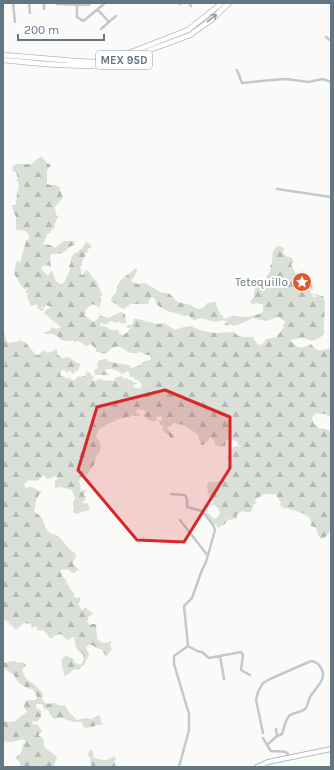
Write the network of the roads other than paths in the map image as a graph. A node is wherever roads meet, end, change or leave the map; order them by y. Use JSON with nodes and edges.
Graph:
{"nodes":[{"id":1,"x":13,"y":3,"type":"edge"},
{"id":2,"x":29,"y":3,"type":"edge"},
{"id":3,"x":44,"y":3,"type":"edge"},
{"id":4,"x":56,"y":3,"type":"edge"},
{"id":5,"x":61,"y":3,"type":"edge"},
{"id":6,"x":91,"y":3,"type":"edge"},
{"id":7,"x":105,"y":3,"type":"edge"},
{"id":8,"x":222,"y":3,"type":"edge"},
{"id":9,"x":229,"y":3,"type":"edge"},
{"id":10,"x":76,"y":4,"type":"edge"},
{"id":11,"x":44,"y":9,"type":"dead end"},
{"id":12,"x":98,"y":10,"type":"junction"},
{"id":13,"x":30,"y":13,"type":"dead end"},
{"id":14,"x":116,"y":16,"type":"dead end"},
{"id":15,"x":15,"y":22,"type":"dead end"},
{"id":16,"x":109,"y":22,"type":"junction"},
{"id":17,"x":102,"y":29,"type":"dead end"},
{"id":18,"x":326,"y":37,"type":"dead end"},
{"id":19,"x":331,"y":41,"type":"edge"},
{"id":20,"x":3,"y":55,"type":"edge"},
{"id":21,"x":3,"y":60,"type":"edge"},
{"id":22,"x":237,"y":70,"type":"dead end"},
{"id":23,"x":331,"y":82,"type":"edge"},
{"id":24,"x":277,"y":190,"type":"dead end"},
{"id":25,"x":331,"y":197,"type":"edge"},
{"id":26,"x":171,"y":494,"type":"dead end"},
{"id":27,"x":180,"y":520,"type":"dead end"},
{"id":28,"x":208,"y":556,"type":"junction"},
{"id":29,"x":188,"y":646,"type":"junction"},
{"id":30,"x":220,"y":656,"type":"junction"},
{"id":31,"x":250,"y":675,"type":"dead end"},
{"id":32,"x":224,"y":679,"type":"dead end"},
{"id":33,"x":276,"y":729,"type":"dead end"},
{"id":34,"x":263,"y":733,"type":"dead end"},
{"id":35,"x":277,"y":736,"type":"junction"},
{"id":36,"x":263,"y":738,"type":"dead end"},
{"id":37,"x":267,"y":745,"type":"junction"},
{"id":38,"x":331,"y":749,"type":"edge"},
{"id":39,"x":290,"y":758,"type":"junction"},
{"id":40,"x":179,"y":767,"type":"edge"},
{"id":41,"x":257,"y":767,"type":"edge"}],
"edges":[{"from":1,"to":15,"type":"street"},
{"from":2,"to":13,"type":"street"},
{"from":3,"to":11,"type":"street"},
{"from":4,"to":5,"type":"street"},
{"from":5,"to":10,"type":"street"},
{"from":6,"to":10,"type":"street"},
{"from":7,"to":12,"type":"street"},
{"from":8,"to":20,"type":"highway","number":"MEX 95D"},
{"from":21,"to":9,"type":"highway","number":"MEX 95D","one_way":true},
{"from":10,"to":12,"type":"street"},
{"from":12,"to":16,"type":"street"},
{"from":14,"to":16,"type":"street"},
{"from":16,"to":17,"type":"street"},
{"from":18,"to":19,"type":"street"},
{"from":22,"to":23,"type":"street"},
{"from":24,"to":25,"type":"street"},
{"from":26,"to":28,"type":"street"},
{"from":27,"to":28,"type":"street"},
{"from":28,"to":29,"type":"street"},
{"from":29,"to":30,"type":"street"},
{"from":29,"to":40,"type":"street"},
{"from":30,"to":31,"type":"street"},
{"from":30,"to":32,"type":"street"},
{"from":33,"to":35,"type":"street"},
{"from":34,"to":35,"type":"street"},
{"from":35,"to":37,"type":"street"},
{"from":36,"to":37,"type":"street"},
{"from":37,"to":39,"type":"street"},
{"from":38,"to":39,"type":"main road"},
{"from":39,"to":41,"type":"main road"}]}
